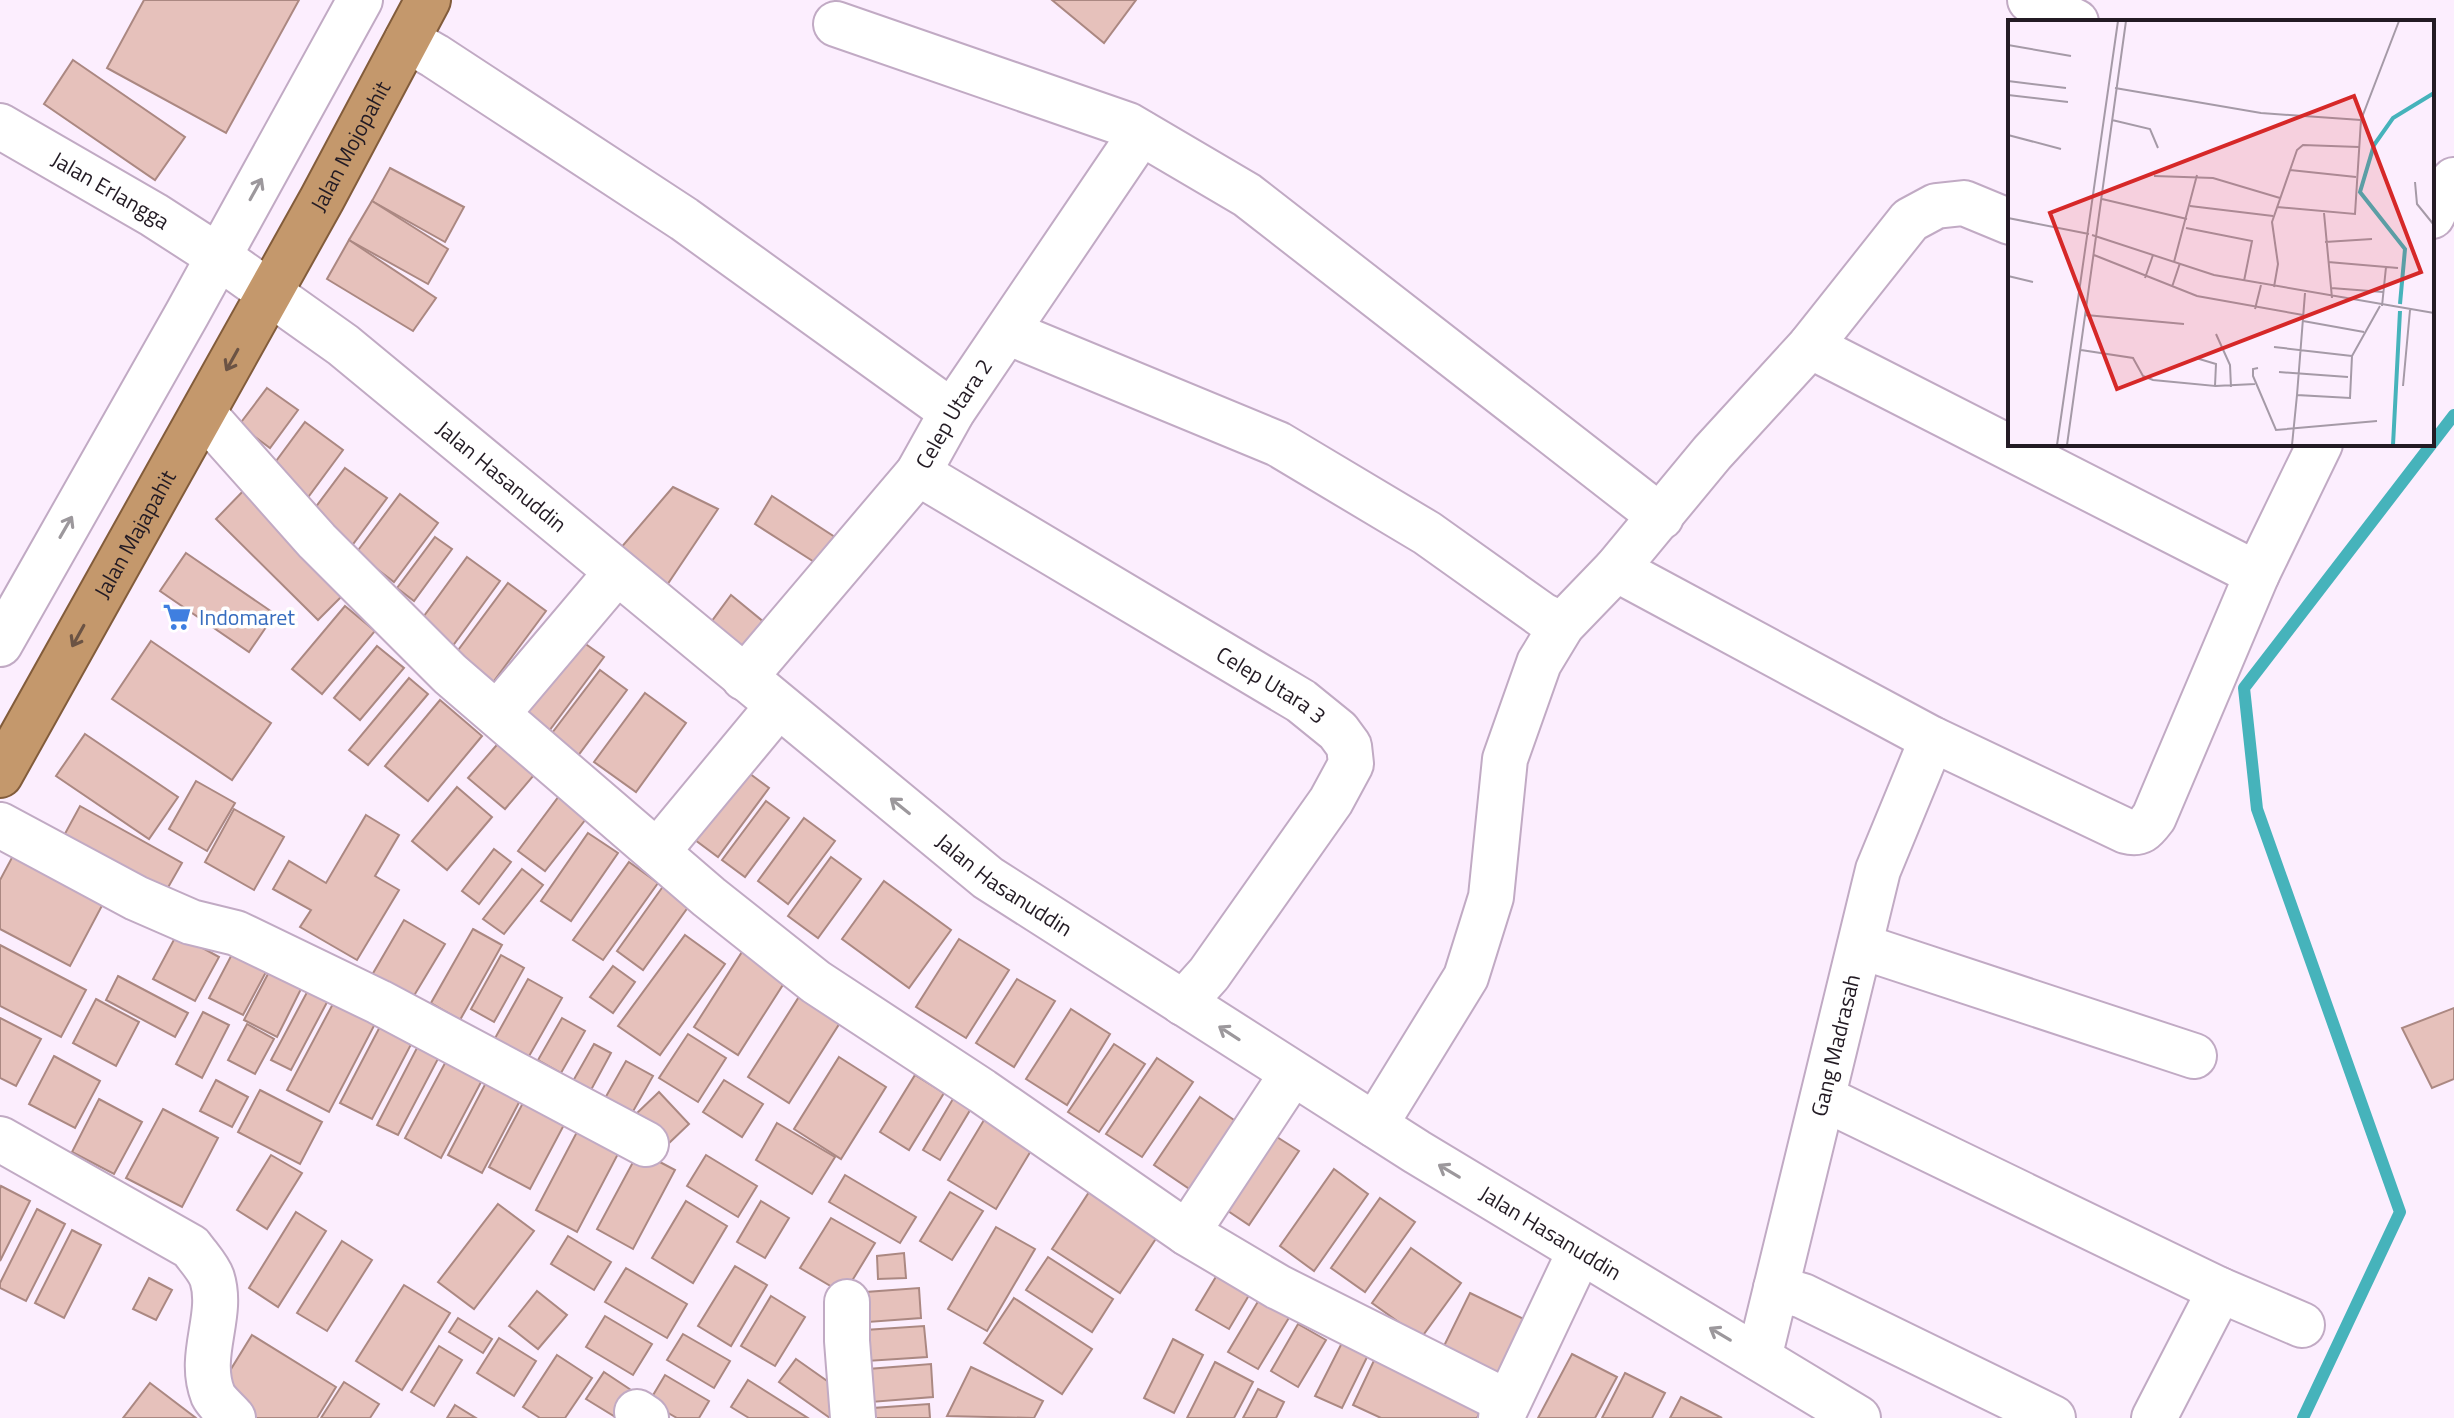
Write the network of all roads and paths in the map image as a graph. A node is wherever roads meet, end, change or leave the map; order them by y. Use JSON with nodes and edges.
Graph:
{"nodes":[{"id":1,"x":360,"y":0,"type":"edge"},
{"id":2,"x":428,"y":0,"type":"edge"},
{"id":3,"x":2030,"y":0,"type":"edge"},
{"id":4,"x":2072,"y":20,"type":"edge"},
{"id":5,"x":836,"y":24,"type":"dead end"},
{"id":6,"x":407,"y":40,"type":"junction"},
{"id":7,"x":0,"y":126,"type":"edge"},
{"id":8,"x":1141,"y":133,"type":"junction"},
{"id":9,"x":2008,"y":221,"type":"edge"},
{"id":10,"x":219,"y":257,"type":"junction"},
{"id":11,"x":270,"y":292,"type":"junction"},
{"id":12,"x":1007,"y":332,"type":"junction"},
{"id":13,"x":1810,"y":346,"type":"junction"},
{"id":14,"x":952,"y":412,"type":"junction"},
{"id":15,"x":203,"y":413,"type":"junction"},
{"id":16,"x":2319,"y":446,"type":"edge"},
{"id":17,"x":918,"y":473,"type":"junction"},
{"id":18,"x":1661,"y":517,"type":"junction"},
{"id":19,"x":1616,"y":569,"type":"junction"},
{"id":20,"x":617,"y":572,"type":"junction"},
{"id":21,"x":2257,"y":574,"type":"junction"},
{"id":22,"x":1562,"y":625,"type":"junction"},
{"id":23,"x":0,"y":644,"type":"edge"},
{"id":24,"x":744,"y":678,"type":"junction"},
{"id":25,"x":778,"y":706,"type":"junction"},
{"id":26,"x":497,"y":714,"type":"junction"},
{"id":27,"x":1932,"y":739,"type":"junction"},
{"id":28,"x":0,"y":775,"type":"edge"},
{"id":29,"x":0,"y":825,"type":"edge"},
{"id":30,"x":657,"y":852,"type":"junction"},
{"id":31,"x":1860,"y":946,"type":"junction"},
{"id":32,"x":1183,"y":1003,"type":"junction"},
{"id":33,"x":2194,"y":1056,"type":"dead end"},
{"id":34,"x":1292,"y":1074,"type":"junction"},
{"id":35,"x":1823,"y":1098,"type":"junction"},
{"id":36,"x":1375,"y":1125,"type":"junction"},
{"id":37,"x":0,"y":1139,"type":"edge"},
{"id":38,"x":646,"y":1144,"type":"dead end"},
{"id":39,"x":1187,"y":1233,"type":"junction"},
{"id":40,"x":1580,"y":1251,"type":"junction"},
{"id":41,"x":1776,"y":1288,"type":"junction"},
{"id":42,"x":2220,"y":1290,"type":"junction"},
{"id":43,"x":847,"y":1302,"type":"dead end"},
{"id":44,"x":2302,"y":1325,"type":"dead end"},
{"id":45,"x":1759,"y":1358,"type":"junction"},
{"id":46,"x":1504,"y":1410,"type":"edge"},
{"id":47,"x":233,"y":1418,"type":"edge"},
{"id":48,"x":853,"y":1418,"type":"edge"},
{"id":49,"x":1858,"y":1418,"type":"edge"},
{"id":50,"x":2053,"y":1418,"type":"edge"},
{"id":51,"x":2154,"y":1418,"type":"edge"}],
"edges":[{"from":10,"to":1,"type":"street","one_way":true},
{"from":2,"to":6,"type":"highway","name":"Jalan Mojopahit"},
{"from":3,"to":4,"type":"street"},
{"from":5,"to":8,"type":"street"},
{"from":6,"to":11,"type":"highway","name":"Jalan Mojopahit"},
{"from":6,"to":14,"type":"street"},
{"from":7,"to":10,"type":"street","name":"Jalan Erlangga"},
{"from":8,"to":12,"type":"street","name":"Celep Utara 2"},
{"from":8,"to":18,"type":"street"},
{"from":9,"to":13,"type":"street"},
{"from":10,"to":11,"type":"street","name":"Jalan Hasanuddin"},
{"from":23,"to":10,"type":"street","one_way":true},
{"from":11,"to":15,"type":"highway","name":"Jalan Majapahit","one_way":true},
{"from":11,"to":20,"type":"street","name":"Jalan Hasanuddin"},
{"from":12,"to":14,"type":"street","name":"Celep Utara 2"},
{"from":12,"to":22,"type":"street"},
{"from":13,"to":18,"type":"street"},
{"from":13,"to":21,"type":"street"},
{"from":14,"to":17,"type":"street","name":"Celep Utara 2"},
{"from":15,"to":26,"type":"street"},
{"from":15,"to":28,"type":"highway","name":"Jalan Majapahit","one_way":true},
{"from":16,"to":21,"type":"street"},
{"from":17,"to":24,"type":"street","name":"Celep Utara 2"},
{"from":17,"to":32,"type":"street","name":"Celep Utara 3"},
{"from":18,"to":19,"type":"street"},
{"from":19,"to":22,"type":"street"},
{"from":19,"to":27,"type":"street"},
{"from":20,"to":24,"type":"street","name":"Jalan Hasanuddin"},
{"from":20,"to":26,"type":"street"},
{"from":21,"to":27,"type":"street"},
{"from":22,"to":36,"type":"street"},
{"from":24,"to":25,"type":"street","name":"Jalan Hasanuddin"},
{"from":25,"to":30,"type":"street"},
{"from":32,"to":25,"type":"street","name":"Jalan Hasanuddin","one_way":true},
{"from":26,"to":30,"type":"street"},
{"from":27,"to":31,"type":"street","name":"Gang Madrasah"},
{"from":29,"to":38,"type":"street"},
{"from":30,"to":39,"type":"street"},
{"from":31,"to":33,"type":"street"},
{"from":31,"to":35,"type":"street","name":"Gang Madrasah"},
{"from":34,"to":32,"type":"street","name":"Jalan Hasanuddin","one_way":true},
{"from":34,"to":36,"type":"street","name":"Jalan Hasanuddin"},
{"from":34,"to":39,"type":"street"},
{"from":35,"to":41,"type":"street","name":"Gang Madrasah"},
{"from":35,"to":42,"type":"street"},
{"from":40,"to":36,"type":"street","name":"Jalan Hasanuddin","one_way":true},
{"from":37,"to":47,"type":"street"},
{"from":39,"to":46,"type":"street"},
{"from":45,"to":40,"type":"street","name":"Jalan Hasanuddin","one_way":true},
{"from":40,"to":46,"type":"street"},
{"from":41,"to":45,"type":"street","name":"Gang Madrasah"},
{"from":41,"to":50,"type":"street"},
{"from":42,"to":44,"type":"street"},
{"from":42,"to":51,"type":"street"},
{"from":43,"to":48,"type":"street"},
{"from":45,"to":49,"type":"street","name":"Jalan Hasanuddin"}]}
